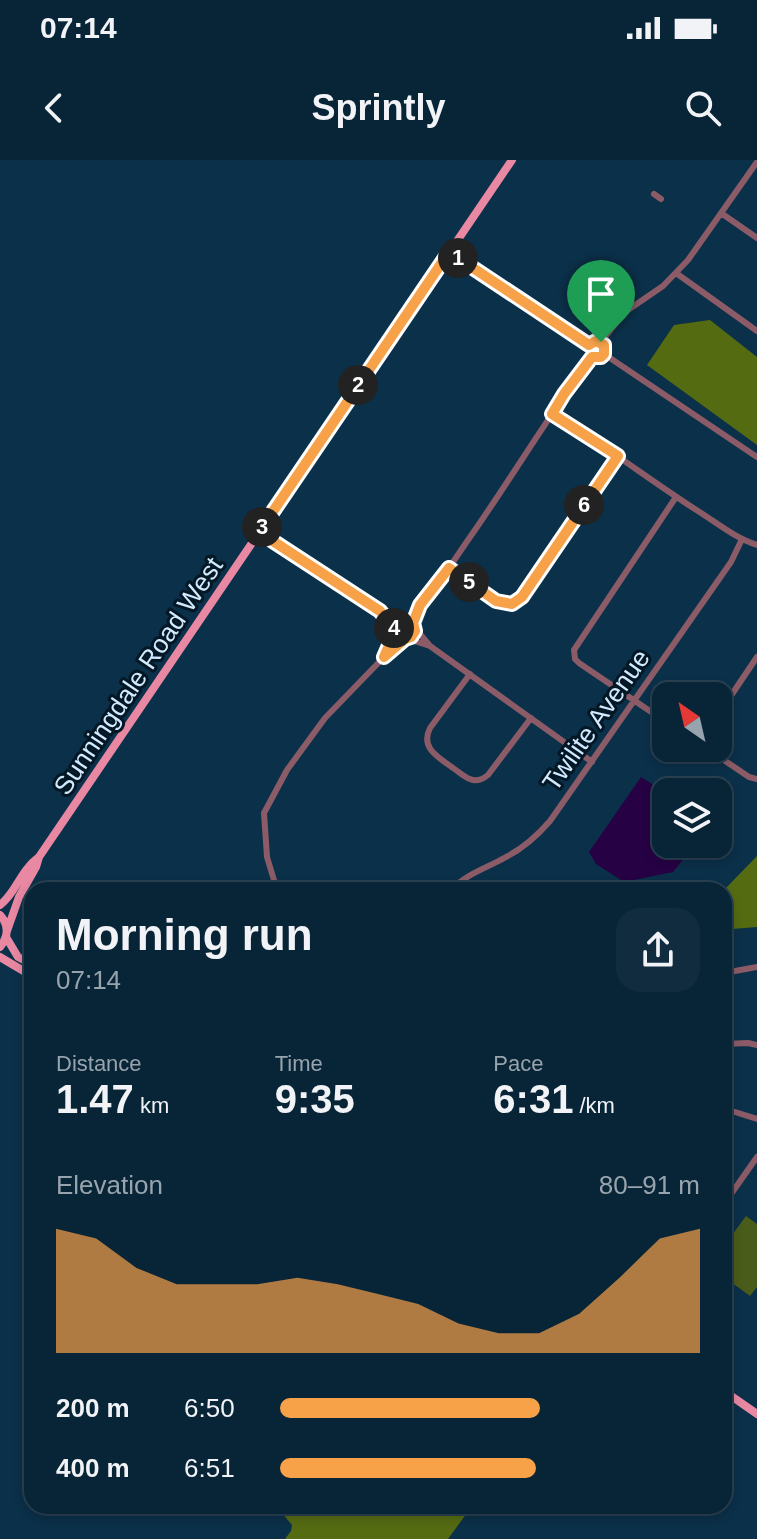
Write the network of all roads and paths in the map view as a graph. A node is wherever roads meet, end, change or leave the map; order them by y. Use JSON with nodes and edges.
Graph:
{"nodes":[{"id":1,"x":512,"y":160,"type":"edge"},
{"id":2,"x":757,"y":162,"type":"edge"},
{"id":3,"x":654,"y":194,"type":"dead end"},
{"id":4,"x":661,"y":199,"type":"dead end"},
{"id":5,"x":721,"y":213,"type":"junction"},
{"id":6,"x":757,"y":238,"type":"edge"},
{"id":7,"x":449,"y":252,"type":"junction"},
{"id":8,"x":676,"y":273,"type":"junction"},
{"id":9,"x":757,"y":331,"type":"edge"},
{"id":10,"x":601,"y":342,"type":"junction"},
{"id":11,"x":589,"y":345,"type":"junction"},
{"id":12,"x":604,"y":354,"type":"junction"},
{"id":13,"x":592,"y":357,"type":"junction"},
{"id":14,"x":552,"y":414,"type":"junction"},
{"id":15,"x":618,"y":456,"type":"junction"},
{"id":16,"x":757,"y":457,"type":"edge"},
{"id":17,"x":676,"y":497,"type":"junction"},
{"id":18,"x":259,"y":532,"type":"junction"},
{"id":19,"x":742,"y":539,"type":"junction"},
{"id":20,"x":757,"y":545,"type":"edge"},
{"id":21,"x":449,"y":568,"type":"junction"},
{"id":22,"x":380,"y":611,"type":"junction"},
{"id":23,"x":409,"y":622,"type":"junction"},
{"id":24,"x":394,"y":630,"type":"junction"},
{"id":25,"x":407,"y":639,"type":"junction"},
{"id":26,"x":430,"y":646,"type":"junction"},
{"id":27,"x":384,"y":657,"type":"junction"},
{"id":28,"x":757,"y":657,"type":"edge"},
{"id":29,"x":470,"y":674,"type":"junction"},
{"id":30,"x":732,"y":694,"type":"edge"},
{"id":31,"x":634,"y":701,"type":"junction"},
{"id":32,"x":652,"y":713,"type":"edge"},
{"id":33,"x":531,"y":718,"type":"junction"},
{"id":34,"x":592,"y":762,"type":"junction"},
{"id":35,"x":727,"y":762,"type":"edge"},
{"id":36,"x":757,"y":779,"type":"edge"},
{"id":37,"x":39,"y":857,"type":"junction"},
{"id":38,"x":28,"y":882,"type":"edge"},
{"id":39,"x":275,"y":882,"type":"edge"},
{"id":40,"x":462,"y":882,"type":"edge"},
{"id":41,"x":24,"y":888,"type":"edge"},
{"id":42,"x":0,"y":905,"type":"edge"},
{"id":43,"x":0,"y":915,"type":"edge"},
{"id":44,"x":7,"y":934,"type":"junction"},
{"id":45,"x":0,"y":947,"type":"edge"},
{"id":46,"x":0,"y":957,"type":"edge"},
{"id":47,"x":24,"y":960,"type":"edge"},
{"id":48,"x":757,"y":967,"type":"edge"},
{"id":49,"x":24,"y":971,"type":"edge"},
{"id":50,"x":732,"y":972,"type":"edge"},
{"id":51,"x":732,"y":1044,"type":"edge"},
{"id":52,"x":757,"y":1045,"type":"edge"},
{"id":53,"x":732,"y":1112,"type":"edge"},
{"id":54,"x":757,"y":1119,"type":"edge"},
{"id":55,"x":757,"y":1157,"type":"edge"},
{"id":56,"x":732,"y":1193,"type":"edge"},
{"id":57,"x":732,"y":1397,"type":"edge"},
{"id":58,"x":757,"y":1414,"type":"edge"}],
"edges":[{"from":1,"to":7,"type":"main road","name":"Sunningdale Road West"},
{"from":2,"to":5,"type":"street"},
{"from":3,"to":4,"type":"street"},
{"from":5,"to":6,"type":"street"},
{"from":5,"to":8,"type":"street"},
{"from":7,"to":11,"type":"street"},
{"from":7,"to":18,"type":"main road","name":"Sunningdale Road West"},
{"from":8,"to":9,"type":"street"},
{"from":8,"to":10,"type":"street"},
{"from":10,"to":11,"type":"street"},
{"from":10,"to":12,"type":"street"},
{"from":11,"to":13,"type":"street"},
{"from":12,"to":13,"type":"street"},
{"from":12,"to":16,"type":"street"},
{"from":13,"to":14,"type":"street"},
{"from":14,"to":15,"type":"street"},
{"from":14,"to":21,"type":"street"},
{"from":15,"to":17,"type":"street"},
{"from":15,"to":21,"type":"street"},
{"from":17,"to":19,"type":"street"},
{"from":17,"to":31,"type":"street"},
{"from":18,"to":22,"type":"street"},
{"from":18,"to":37,"type":"main road","name":"Sunningdale Road West"},
{"from":19,"to":20,"type":"street"},
{"from":19,"to":31,"type":"street","name":"Twilite Avenue"},
{"from":21,"to":23,"type":"street"},
{"from":22,"to":23,"type":"street"},
{"from":22,"to":24,"type":"street"},
{"from":23,"to":24,"type":"street"},
{"from":23,"to":25,"type":"street"},
{"from":23,"to":26,"type":"street"},
{"from":24,"to":25,"type":"street"},
{"from":24,"to":27,"type":"street"},
{"from":25,"to":26,"type":"street"},
{"from":25,"to":27,"type":"street"},
{"from":26,"to":29,"type":"street"},
{"from":27,"to":39,"type":"street"},
{"from":28,"to":30,"type":"street"},
{"from":29,"to":33,"type":"street"},
{"from":29,"to":33,"type":"street"},
{"from":31,"to":32,"type":"street"},
{"from":31,"to":34,"type":"street","name":"Twilite Avenue"},
{"from":33,"to":34,"type":"street"},
{"from":34,"to":40,"type":"street","name":"Twilite Avenue"},
{"from":35,"to":36,"type":"street"},
{"from":37,"to":38,"type":"main road","name":"Sunningdale Road West"},
{"from":37,"to":42,"type":"main road","name":"Sunningdale Road West"},
{"from":41,"to":44,"type":"main road","name":"Sunningdale Road West"},
{"from":43,"to":44,"type":"main road"},
{"from":44,"to":45,"type":"main road","name":"Sunningdale Road West"},
{"from":44,"to":47,"type":"main road"},
{"from":46,"to":49,"type":"main road"},
{"from":48,"to":50,"type":"street"},
{"from":51,"to":52,"type":"street"},
{"from":53,"to":54,"type":"street"},
{"from":55,"to":56,"type":"street"},
{"from":57,"to":58,"type":"main road"}]}
